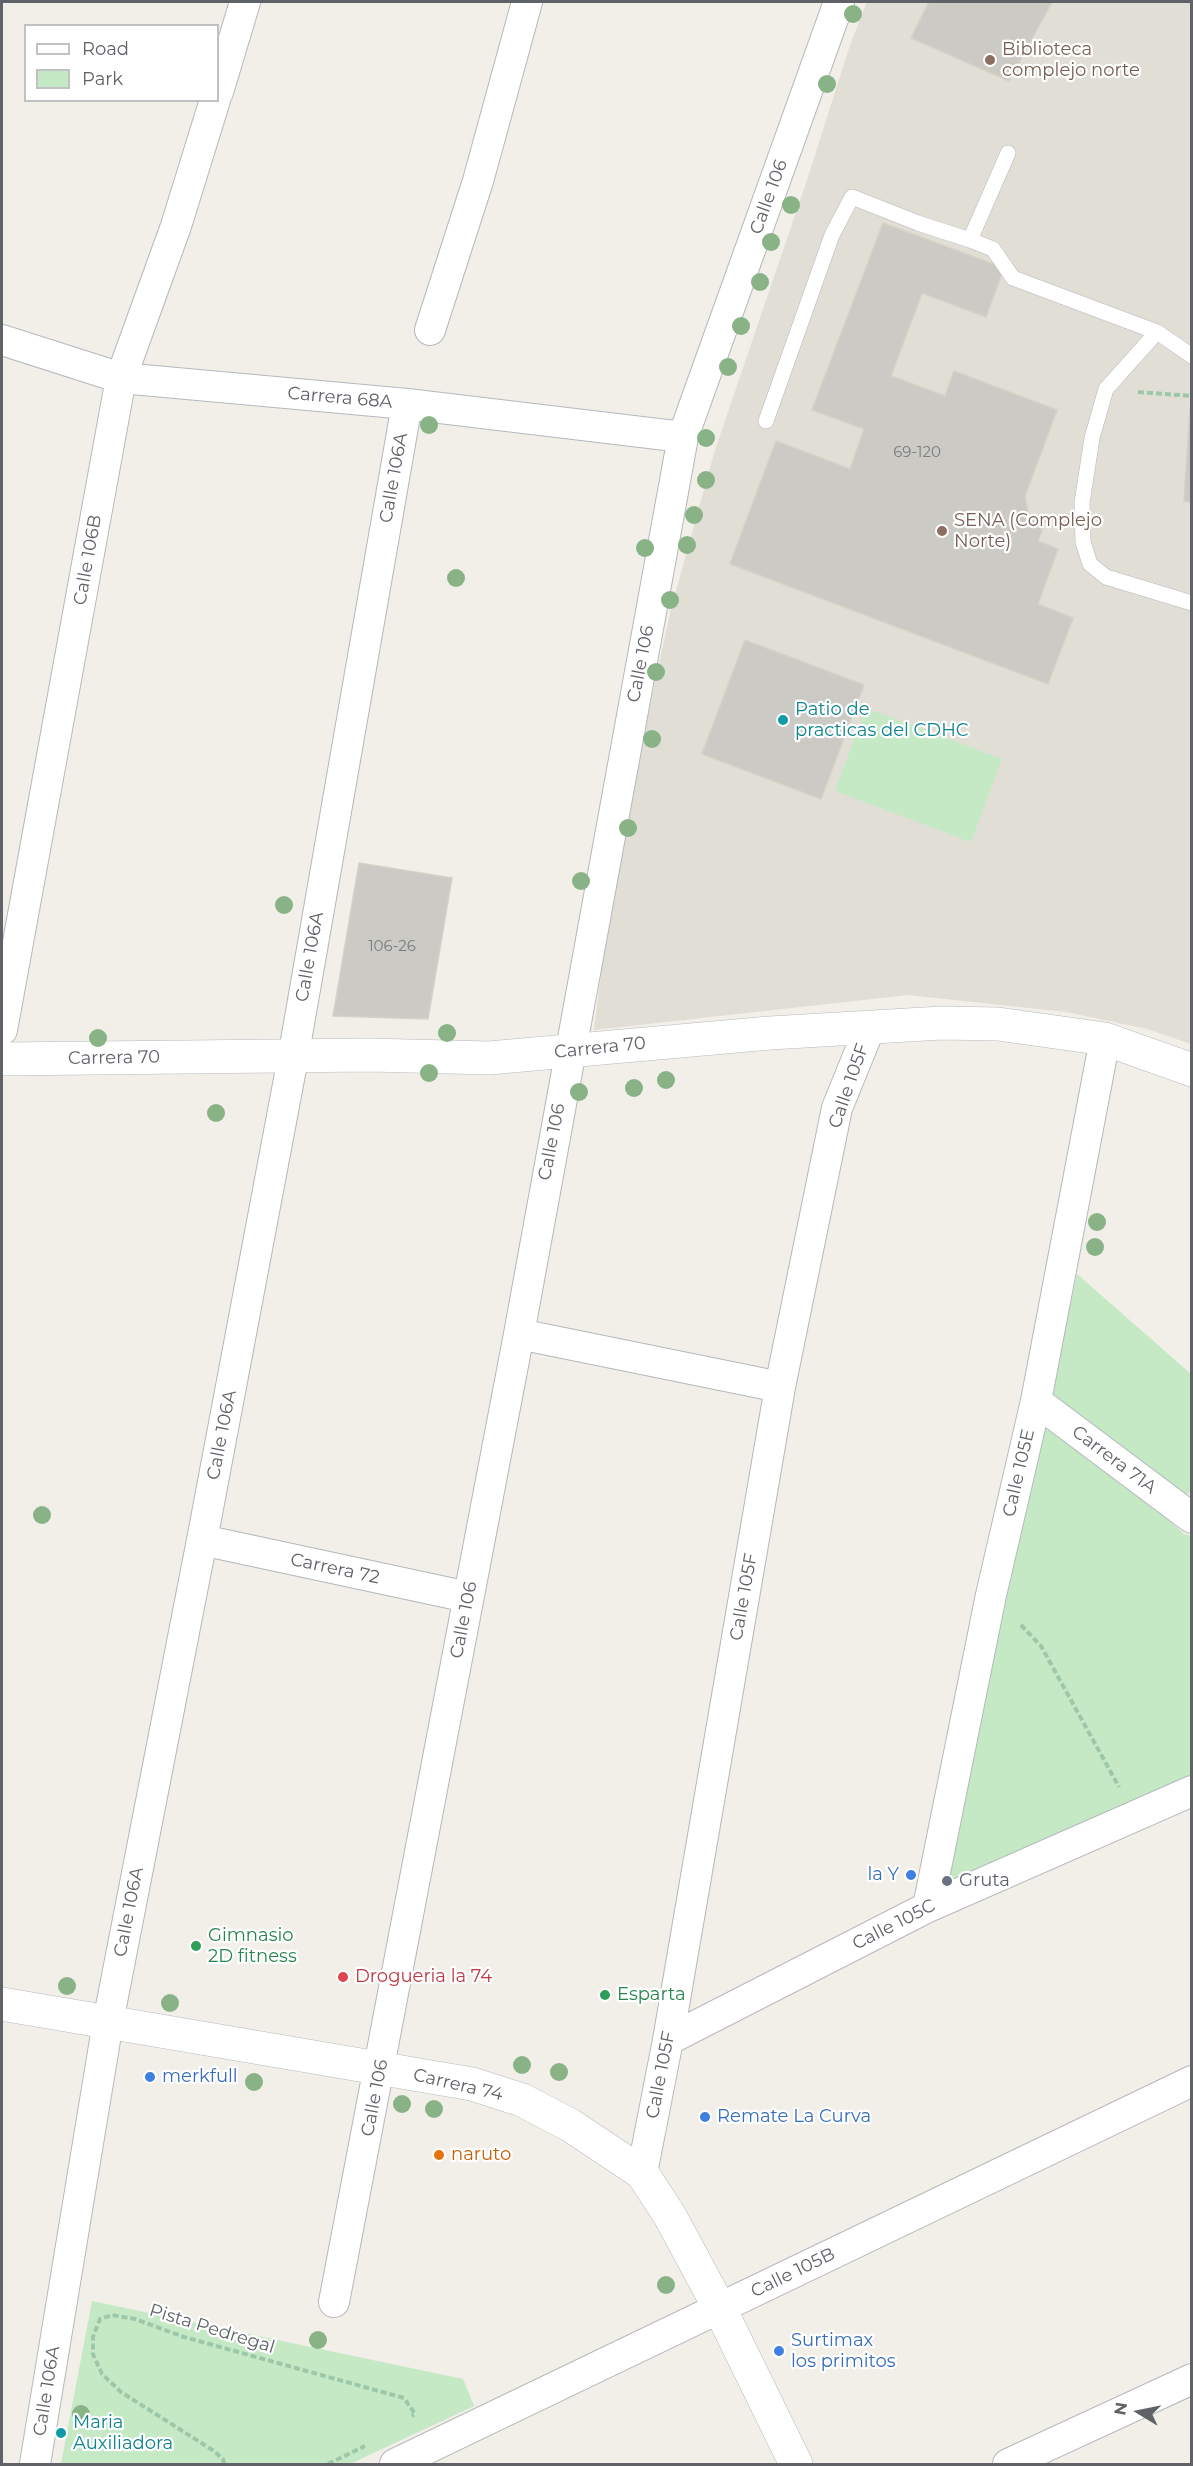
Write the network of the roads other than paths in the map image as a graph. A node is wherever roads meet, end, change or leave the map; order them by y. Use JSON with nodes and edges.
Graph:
{"nodes":[{"id":1,"x":245,"y":2,"type":"edge"},
{"id":2,"x":527,"y":2,"type":"edge"},
{"id":3,"x":839,"y":2,"type":"edge"},
{"id":4,"x":219,"y":89,"type":"edge"},
{"id":5,"x":214,"y":102,"type":"edge"},
{"id":6,"x":1008,"y":153,"type":"dead end"},
{"id":7,"x":970,"y":240,"type":"junction"},
{"id":8,"x":430,"y":330,"type":"dead end"},
{"id":9,"x":1157,"y":332,"type":"junction"},
{"id":10,"x":2,"y":340,"type":"edge"},
{"id":11,"x":1191,"y":356,"type":"edge"},
{"id":12,"x":121,"y":378,"type":"junction"},
{"id":13,"x":407,"y":404,"type":"junction"},
{"id":14,"x":766,"y":421,"type":"dead end"},
{"id":15,"x":683,"y":437,"type":"junction"},
{"id":16,"x":1191,"y":603,"type":"edge"},
{"id":17,"x":870,"y":1027,"type":"junction"},
{"id":18,"x":2,"y":1030,"type":"edge"},
{"id":19,"x":1105,"y":1039,"type":"junction"},
{"id":20,"x":569,"y":1051,"type":"junction"},
{"id":21,"x":293,"y":1058,"type":"junction"},
{"id":22,"x":2,"y":1059,"type":"edge"},
{"id":23,"x":1191,"y":1070,"type":"edge"},
{"id":24,"x":519,"y":1334,"type":"junction"},
{"id":25,"x":780,"y":1386,"type":"junction"},
{"id":26,"x":1036,"y":1401,"type":"junction"},
{"id":27,"x":1191,"y":1518,"type":"edge"},
{"id":28,"x":202,"y":1540,"type":"junction"},
{"id":29,"x":468,"y":1597,"type":"junction"},
{"id":30,"x":1191,"y":1791,"type":"edge"},
{"id":31,"x":928,"y":1907,"type":"junction"},
{"id":32,"x":2,"y":2004,"type":"edge"},
{"id":33,"x":108,"y":2022,"type":"junction"},
{"id":34,"x":668,"y":2040,"type":"junction"},
{"id":35,"x":381,"y":2069,"type":"junction"},
{"id":36,"x":1191,"y":2081,"type":"edge"},
{"id":37,"x":642,"y":2172,"type":"junction"},
{"id":38,"x":334,"y":2302,"type":"dead end"},
{"id":39,"x":720,"y":2309,"type":"junction"},
{"id":40,"x":1191,"y":2379,"type":"edge"},
{"id":41,"x":35,"y":2464,"type":"edge"},
{"id":42,"x":395,"y":2464,"type":"edge"},
{"id":43,"x":795,"y":2464,"type":"edge"},
{"id":44,"x":1008,"y":2464,"type":"edge"}],
"edges":[{"from":1,"to":4,"type":"street"},
{"from":2,"to":8,"type":"street"},
{"from":3,"to":15,"type":"street","name":"Calle 106"},
{"from":5,"to":12,"type":"street","name":"Calle 106B"},
{"from":6,"to":7,"type":"lane"},
{"from":7,"to":9,"type":"lane"},
{"from":7,"to":14,"type":"lane"},
{"from":9,"to":11,"type":"lane"},
{"from":9,"to":16,"type":"lane"},
{"from":10,"to":12,"type":"street","name":"Carrera 68A"},
{"from":12,"to":13,"type":"street","name":"Carrera 68A"},
{"from":12,"to":18,"type":"street","name":"Calle 106B"},
{"from":13,"to":15,"type":"street","name":"Carrera 68A"},
{"from":13,"to":21,"type":"street","name":"Calle 106A"},
{"from":15,"to":20,"type":"street","name":"Calle 106"},
{"from":17,"to":19,"type":"street","name":"Carrera 70"},
{"from":17,"to":20,"type":"street","name":"Carrera 70"},
{"from":17,"to":25,"type":"street","name":"Calle 105F"},
{"from":19,"to":23,"type":"street","name":"Carrera 70"},
{"from":19,"to":26,"type":"street","name":"Calle 105E"},
{"from":20,"to":21,"type":"street","name":"Carrera 70"},
{"from":20,"to":24,"type":"street","name":"Calle 106"},
{"from":21,"to":22,"type":"street","name":"Carrera 70"},
{"from":21,"to":28,"type":"street","name":"Calle 106A"},
{"from":24,"to":25,"type":"street"},
{"from":24,"to":29,"type":"street","name":"Calle 106"},
{"from":25,"to":34,"type":"street","name":"Calle 105F"},
{"from":26,"to":27,"type":"street","name":"Carrera 71A"},
{"from":26,"to":31,"type":"street","name":"Calle 105E"},
{"from":28,"to":29,"type":"street","name":"Carrera 72"},
{"from":28,"to":33,"type":"street","name":"Calle 106A"},
{"from":29,"to":35,"type":"street","name":"Calle 106"},
{"from":30,"to":31,"type":"street","name":"Calle 105C"},
{"from":31,"to":34,"type":"street","name":"Calle 105C"},
{"from":32,"to":33,"type":"street","name":"Carrera 74"},
{"from":33,"to":35,"type":"street","name":"Carrera 74"},
{"from":33,"to":41,"type":"street","name":"Calle 106A"},
{"from":34,"to":37,"type":"street","name":"Calle 105F"},
{"from":35,"to":37,"type":"street","name":"Carrera 74"},
{"from":35,"to":38,"type":"street","name":"Calle 106"},
{"from":36,"to":39,"type":"street","name":"Calle 105B"},
{"from":37,"to":39,"type":"street","name":"Carrera 74"},
{"from":39,"to":42,"type":"street","name":"Calle 105B"},
{"from":39,"to":43,"type":"street","name":"Carrera 74"},
{"from":40,"to":44,"type":"street"}]}
